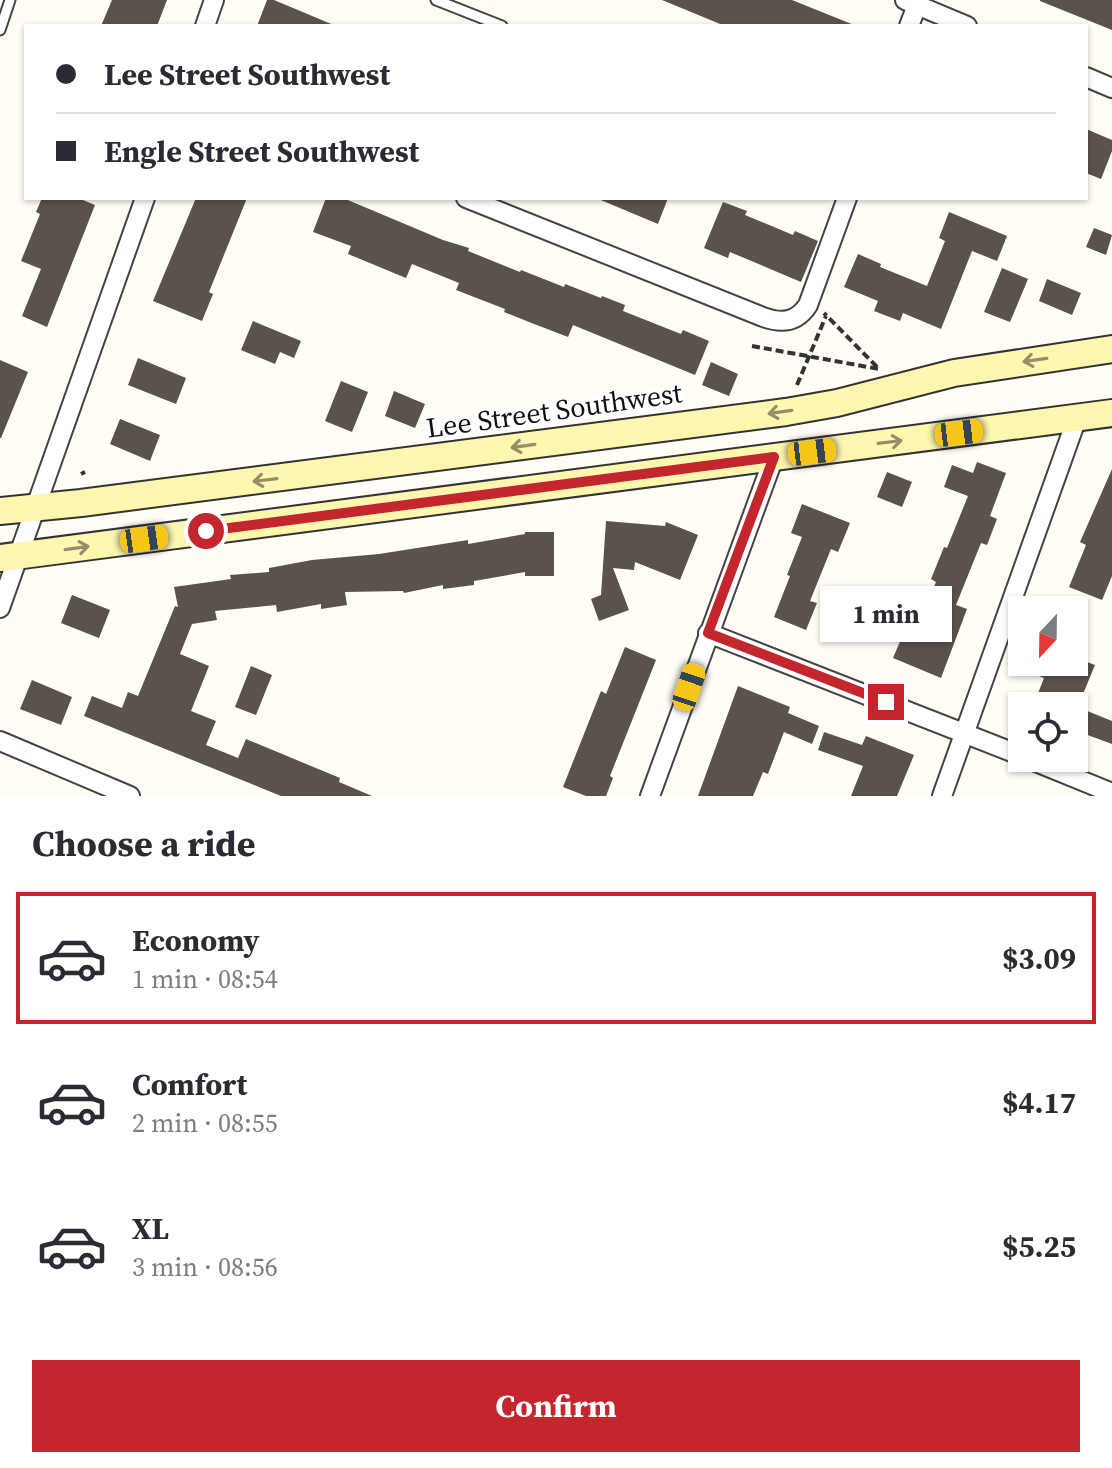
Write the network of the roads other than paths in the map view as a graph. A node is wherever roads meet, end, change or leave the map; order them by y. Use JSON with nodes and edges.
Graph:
{"nodes":[{"id":1,"x":10,"y":0,"type":"edge"},
{"id":2,"x":214,"y":0,"type":"edge"},
{"id":3,"x":436,"y":0,"type":"edge"},
{"id":4,"x":914,"y":2,"type":"edge"},
{"id":5,"x":206,"y":24,"type":"edge"},
{"id":6,"x":497,"y":24,"type":"edge"},
{"id":7,"x":909,"y":24,"type":"edge"},
{"id":8,"x":963,"y":24,"type":"edge"},
{"id":9,"x":0,"y":30,"type":"edge"},
{"id":10,"x":1088,"y":78,"type":"edge"},
{"id":11,"x":1112,"y":88,"type":"edge"},
{"id":12,"x":144,"y":200,"type":"edge"},
{"id":13,"x":471,"y":200,"type":"edge"},
{"id":14,"x":846,"y":200,"type":"edge"},
{"id":15,"x":1112,"y":349,"type":"edge"},
{"id":16,"x":1112,"y":413,"type":"edge"},
{"id":17,"x":1077,"y":418,"type":"junction"},
{"id":18,"x":774,"y":457,"type":"junction"},
{"id":19,"x":36,"y":508,"type":"junction"},
{"id":20,"x":0,"y":511,"type":"edge"},
{"id":21,"x":10,"y":557,"type":"edge"},
{"id":22,"x":0,"y":608,"type":"edge"},
{"id":23,"x":708,"y":633,"type":"junction"},
{"id":24,"x":964,"y":733,"type":"junction"},
{"id":25,"x":0,"y":741,"type":"edge"},
{"id":26,"x":1008,"y":751,"type":"edge"},
{"id":27,"x":1061,"y":772,"type":"edge"},
{"id":28,"x":1112,"y":793,"type":"edge"},
{"id":29,"x":130,"y":796,"type":"edge"},
{"id":30,"x":650,"y":796,"type":"edge"},
{"id":31,"x":942,"y":796,"type":"edge"}],
"edges":[{"from":1,"to":9,"type":"lane"},
{"from":2,"to":5,"type":"street"},
{"from":3,"to":6,"type":"lane"},
{"from":4,"to":7,"type":"street"},
{"from":4,"to":8,"type":"street"},
{"from":10,"to":11,"type":"street"},
{"from":12,"to":19,"type":"street"},
{"from":13,"to":14,"type":"street"},
{"from":15,"to":19,"type":"street","name":"Lee Street Southwest","one_way":true},
{"from":16,"to":17,"type":"street"},
{"from":18,"to":17,"type":"street","one_way":true},
{"from":17,"to":24,"type":"street"},
{"from":21,"to":18,"type":"street","one_way":true},
{"from":18,"to":23,"type":"street"},
{"from":19,"to":20,"type":"street","name":"Lee Street Southwest"},
{"from":19,"to":21,"type":"street"},
{"from":21,"to":22,"type":"street"},
{"from":23,"to":24,"type":"street"},
{"from":23,"to":30,"type":"street"},
{"from":24,"to":26,"type":"street"},
{"from":24,"to":31,"type":"street"},
{"from":25,"to":29,"type":"street"},
{"from":27,"to":28,"type":"street"}]}
